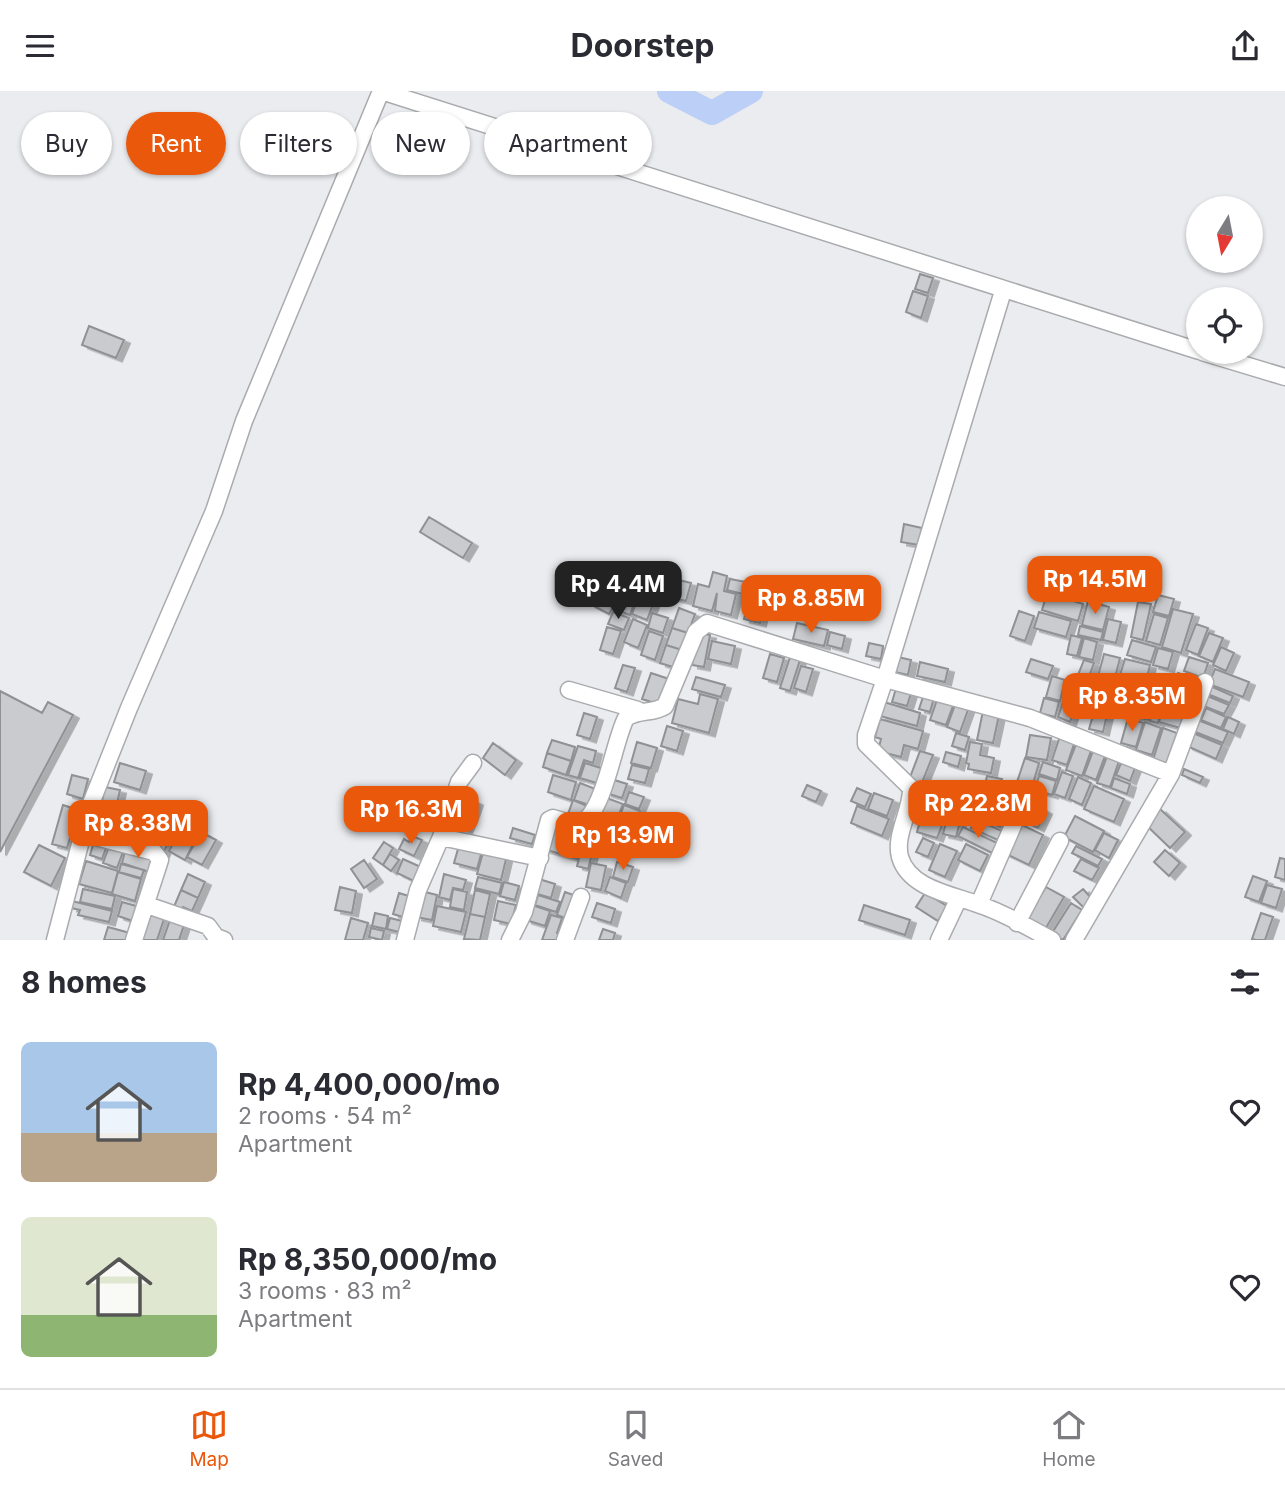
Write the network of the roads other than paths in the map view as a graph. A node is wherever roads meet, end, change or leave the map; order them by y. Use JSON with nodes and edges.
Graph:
{"nodes":[{"id":1,"x":381,"y":91,"type":"edge"},
{"id":2,"x":1003,"y":291,"type":"junction"},
{"id":3,"x":1186,"y":347,"type":"edge"},
{"id":4,"x":1242,"y":364,"type":"edge"},
{"id":5,"x":1285,"y":377,"type":"edge"},
{"id":6,"x":885,"y":679,"type":"junction"},
{"id":7,"x":1205,"y":682,"type":"dead end"},
{"id":8,"x":569,"y":690,"type":"dead end"},
{"id":9,"x":638,"y":710,"type":"junction"},
{"id":10,"x":473,"y":763,"type":"dead end"},
{"id":11,"x":1171,"y":774,"type":"junction"},
{"id":12,"x":1028,"y":791,"type":"dead end"},
{"id":13,"x":84,"y":834,"type":"junction"},
{"id":14,"x":441,"y":837,"type":"junction"},
{"id":15,"x":1060,"y":841,"type":"dead end"},
{"id":16,"x":540,"y":858,"type":"junction"},
{"id":17,"x":581,"y":897,"type":"dead end"},
{"id":18,"x":958,"y":900,"type":"junction"},
{"id":19,"x":979,"y":904,"type":"junction"},
{"id":20,"x":147,"y":905,"type":"junction"},
{"id":21,"x":1017,"y":923,"type":"junction"},
{"id":22,"x":512,"y":939,"type":"edge"},
{"id":23,"x":55,"y":940,"type":"edge"},
{"id":24,"x":134,"y":940,"type":"edge"},
{"id":25,"x":225,"y":940,"type":"edge"},
{"id":26,"x":405,"y":940,"type":"edge"},
{"id":27,"x":565,"y":940,"type":"edge"},
{"id":28,"x":939,"y":940,"type":"edge"},
{"id":29,"x":1052,"y":940,"type":"edge"},
{"id":30,"x":1074,"y":940,"type":"edge"}],
"edges":[{"from":1,"to":2,"type":"street"},
{"from":1,"to":13,"type":"street"},
{"from":2,"to":3,"type":"street"},
{"from":2,"to":6,"type":"street"},
{"from":4,"to":5,"type":"street"},
{"from":6,"to":9,"type":"street"},
{"from":6,"to":11,"type":"street"},
{"from":6,"to":18,"type":"street"},
{"from":7,"to":11,"type":"street"},
{"from":8,"to":9,"type":"street"},
{"from":9,"to":16,"type":"street"},
{"from":10,"to":14,"type":"street"},
{"from":11,"to":30,"type":"street"},
{"from":12,"to":19,"type":"street"},
{"from":13,"to":20,"type":"street"},
{"from":13,"to":23,"type":"street"},
{"from":14,"to":16,"type":"street"},
{"from":14,"to":26,"type":"street"},
{"from":15,"to":21,"type":"street"},
{"from":16,"to":22,"type":"street"},
{"from":17,"to":27,"type":"street"},
{"from":18,"to":19,"type":"street"},
{"from":18,"to":28,"type":"street"},
{"from":19,"to":21,"type":"street"},
{"from":20,"to":24,"type":"street"},
{"from":20,"to":25,"type":"street"},
{"from":21,"to":29,"type":"street"}]}
